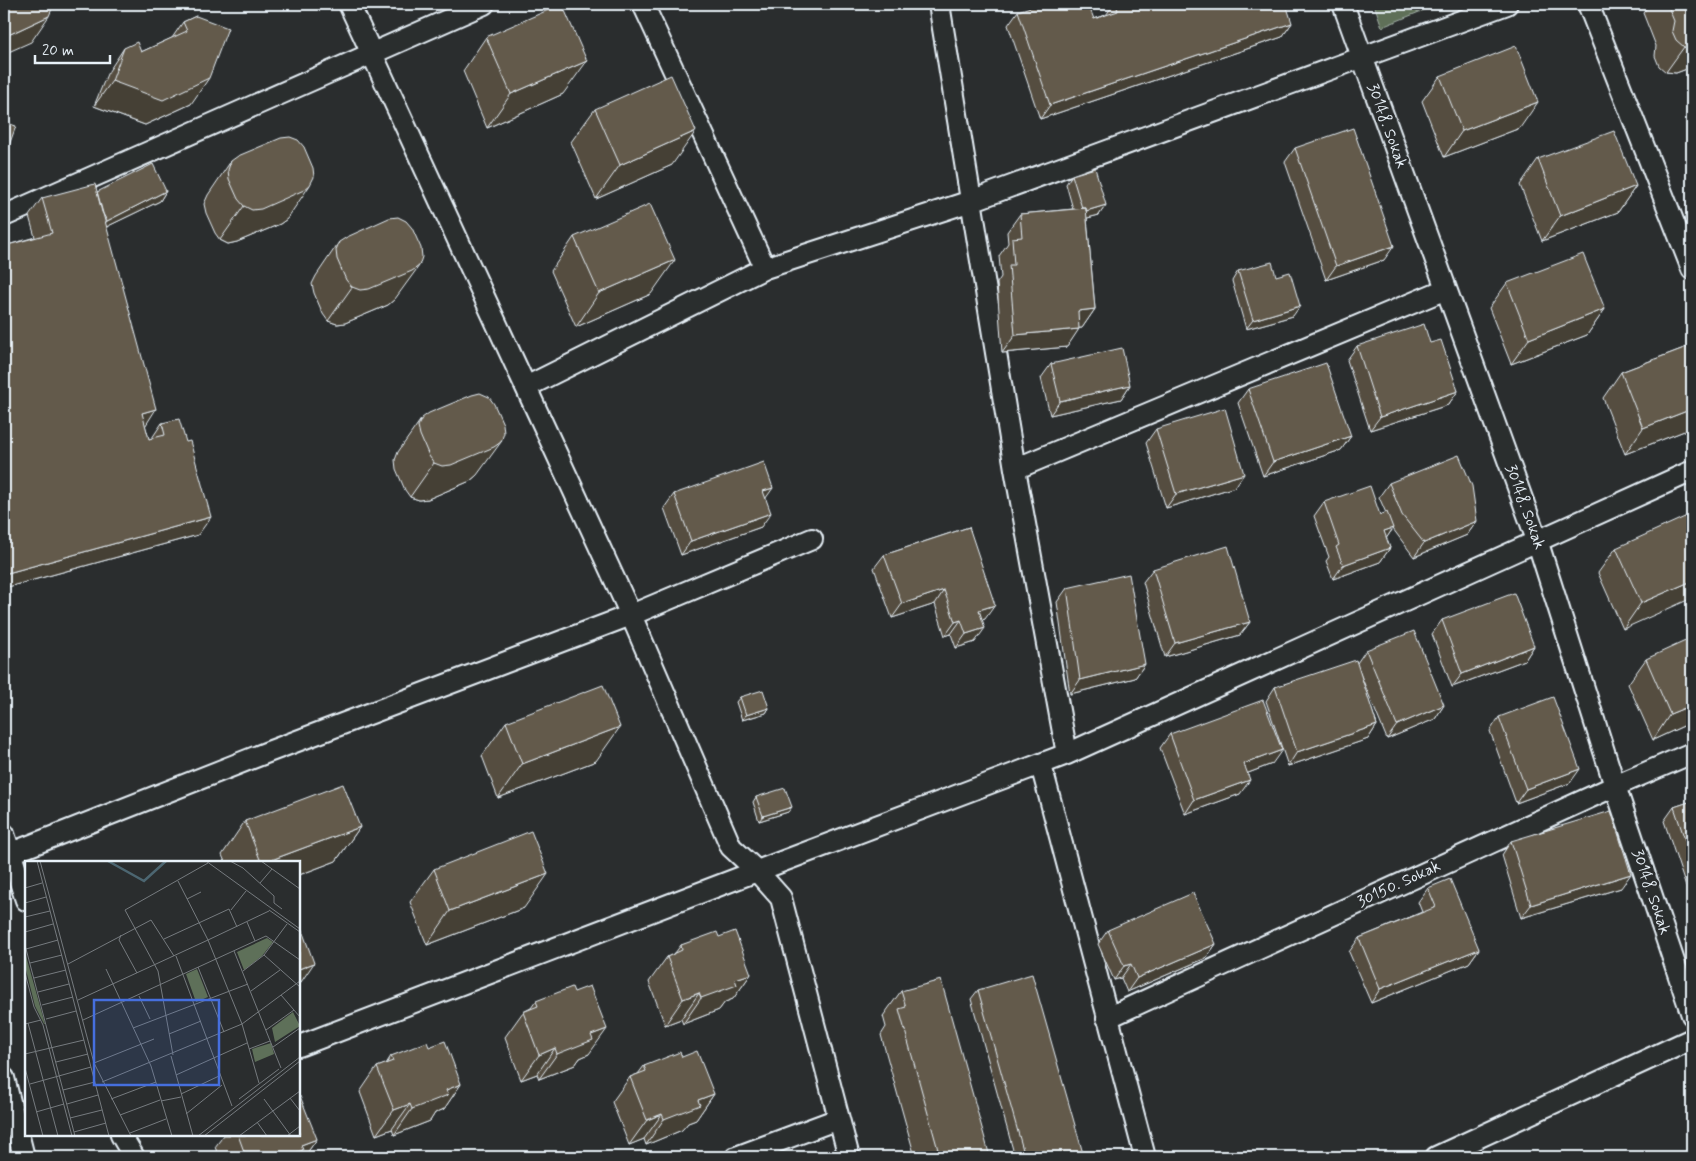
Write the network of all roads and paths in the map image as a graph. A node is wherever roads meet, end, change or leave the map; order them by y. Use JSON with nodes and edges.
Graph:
{"nodes":[{"id":1,"x":349,"y":4,"type":"edge"},
{"id":2,"x":484,"y":4,"type":"edge"},
{"id":3,"x":642,"y":4,"type":"edge"},
{"id":4,"x":939,"y":4,"type":"edge"},
{"id":5,"x":1343,"y":4,"type":"edge"},
{"id":6,"x":1507,"y":4,"type":"edge"},
{"id":7,"x":1588,"y":4,"type":"edge"},
{"id":8,"x":371,"y":53,"type":"junction"},
{"id":9,"x":1362,"y":58,"type":"junction"},
{"id":10,"x":971,"y":202,"type":"junction"},
{"id":11,"x":4,"y":216,"type":"edge"},
{"id":12,"x":765,"y":268,"type":"junction"},
{"id":13,"x":1692,"y":269,"type":"edge"},
{"id":14,"x":1446,"y":289,"type":"junction"},
{"id":15,"x":526,"y":387,"type":"junction"},
{"id":16,"x":1015,"y":469,"type":"junction"},
{"id":17,"x":1692,"y":471,"type":"edge"},
{"id":18,"x":812,"y":539,"type":"dead end"},
{"id":19,"x":1537,"y":540,"type":"junction"},
{"id":20,"x":631,"y":615,"type":"junction"},
{"id":21,"x":1692,"y":753,"type":"edge"},
{"id":22,"x":1068,"y":754,"type":"junction"},
{"id":23,"x":1041,"y":765,"type":"junction"},
{"id":24,"x":1614,"y":786,"type":"junction"},
{"id":25,"x":4,"y":834,"type":"edge"},
{"id":26,"x":9,"y":854,"type":"junction"},
{"id":27,"x":757,"y":870,"type":"junction"},
{"id":28,"x":25,"y":897,"type":"edge"},
{"id":29,"x":1692,"y":1015,"type":"edge"},
{"id":30,"x":1107,"y":1018,"type":"junction"},
{"id":31,"x":1692,"y":1039,"type":"edge"},
{"id":32,"x":300,"y":1046,"type":"edge"},
{"id":33,"x":4,"y":1078,"type":"edge"},
{"id":34,"x":8,"y":1111,"type":"edge"},
{"id":35,"x":838,"y":1119,"type":"junction"},
{"id":36,"x":122,"y":1136,"type":"edge"},
{"id":37,"x":24,"y":1157,"type":"edge"},
{"id":38,"x":134,"y":1157,"type":"edge"},
{"id":39,"x":736,"y":1157,"type":"edge"},
{"id":40,"x":849,"y":1157,"type":"edge"},
{"id":41,"x":1145,"y":1157,"type":"edge"},
{"id":42,"x":1436,"y":1157,"type":"edge"}],
"edges":[{"from":1,"to":8,"type":"street"},
{"from":2,"to":8,"type":"street"},
{"from":3,"to":12,"type":"street"},
{"from":4,"to":10,"type":"street"},
{"from":5,"to":9,"type":"street","name":"30148. Sokak"},
{"from":6,"to":9,"type":"street"},
{"from":7,"to":13,"type":"street"},
{"from":8,"to":11,"type":"street"},
{"from":8,"to":15,"type":"street"},
{"from":9,"to":10,"type":"street"},
{"from":9,"to":14,"type":"street","name":"30148. Sokak"},
{"from":10,"to":12,"type":"street"},
{"from":10,"to":16,"type":"street"},
{"from":12,"to":15,"type":"street"},
{"from":14,"to":16,"type":"street"},
{"from":14,"to":19,"type":"street","name":"30148. Sokak"},
{"from":15,"to":20,"type":"street"},
{"from":16,"to":22,"type":"street"},
{"from":17,"to":19,"type":"street"},
{"from":18,"to":20,"type":"street"},
{"from":19,"to":22,"type":"street"},
{"from":19,"to":24,"type":"street","name":"30148. Sokak"},
{"from":20,"to":26,"type":"street"},
{"from":20,"to":27,"type":"street"},
{"from":21,"to":24,"type":"street","name":"30150. Sokak"},
{"from":22,"to":23,"type":"street"},
{"from":23,"to":27,"type":"street"},
{"from":23,"to":30,"type":"street"},
{"from":24,"to":29,"type":"street","name":"30148. Sokak"},
{"from":24,"to":30,"type":"street","name":"30150. Sokak"},
{"from":25,"to":26,"type":"street"},
{"from":26,"to":28,"type":"street"},
{"from":27,"to":32,"type":"street"},
{"from":27,"to":35,"type":"street"},
{"from":30,"to":41,"type":"street"},
{"from":31,"to":42,"type":"street"},
{"from":33,"to":34,"type":"street"},
{"from":34,"to":37,"type":"street"},
{"from":35,"to":39,"type":"street"},
{"from":35,"to":40,"type":"street"},
{"from":36,"to":38,"type":"street"}]}
